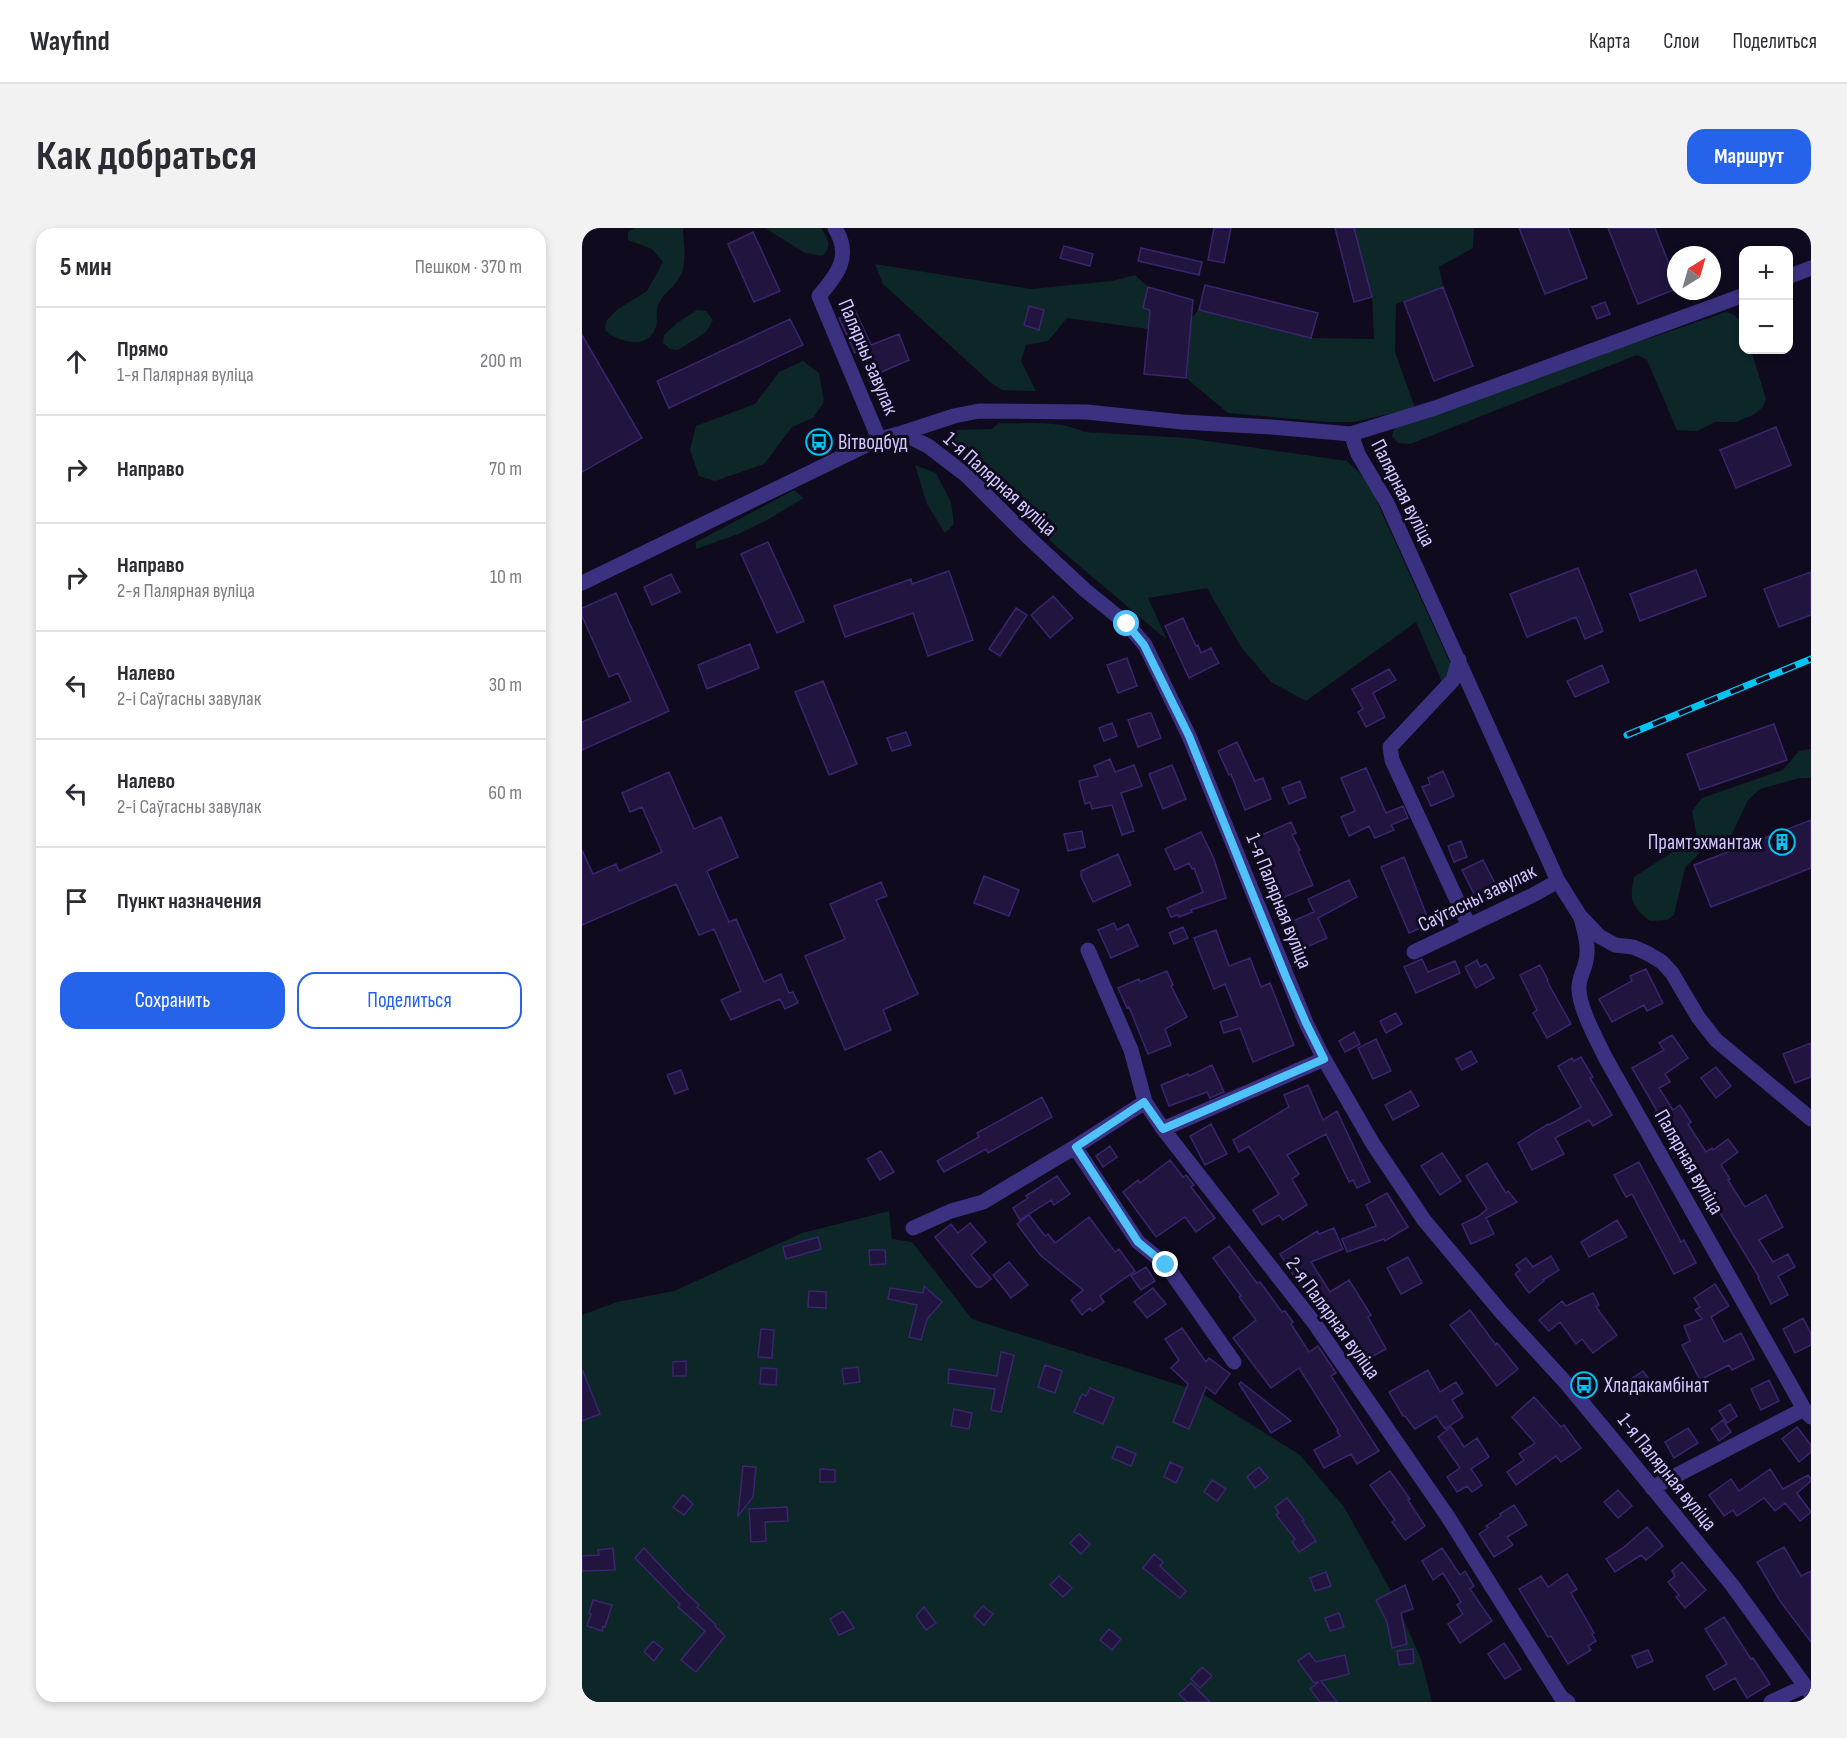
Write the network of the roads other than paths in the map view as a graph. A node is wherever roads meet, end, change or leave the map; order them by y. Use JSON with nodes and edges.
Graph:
{"nodes":[{"id":1,"x":835,"y":228,"type":"edge"},
{"id":2,"x":1811,"y":268,"type":"edge"},
{"id":3,"x":1793,"y":275,"type":"edge"},
{"id":4,"x":1739,"y":296,"type":"edge"},
{"id":5,"x":902,"y":434,"type":"junction"},
{"id":6,"x":1351,"y":434,"type":"junction"},
{"id":7,"x":879,"y":439,"type":"junction"},
{"id":8,"x":582,"y":583,"type":"edge"},
{"id":9,"x":1459,"y":660,"type":"junction"},
{"id":10,"x":1558,"y":881,"type":"junction"},
{"id":11,"x":1580,"y":916,"type":"junction"},
{"id":12,"x":1468,"y":926,"type":"junction"},
{"id":13,"x":1088,"y":950,"type":"dead end"},
{"id":14,"x":1414,"y":952,"type":"dead end"},
{"id":15,"x":1324,"y":1059,"type":"junction"},
{"id":16,"x":1144,"y":1102,"type":"junction"},
{"id":17,"x":1811,"y":1119,"type":"edge"},
{"id":18,"x":1163,"y":1129,"type":"junction"},
{"id":19,"x":1076,"y":1147,"type":"junction"},
{"id":20,"x":913,"y":1228,"type":"dead end"},
{"id":21,"x":1234,"y":1362,"type":"dead end"},
{"id":22,"x":1808,"y":1413,"type":"edge"},
{"id":23,"x":1652,"y":1488,"type":"junction"},
{"id":24,"x":1808,"y":1690,"type":"edge"},
{"id":25,"x":1568,"y":1702,"type":"edge"},
{"id":26,"x":1772,"y":1702,"type":"edge"}],
"edges":[{"from":1,"to":7,"type":"street","name":"Палярны завулак"},
{"from":2,"to":3,"type":"street"},
{"from":4,"to":6,"type":"street"},
{"from":5,"to":6,"type":"street","name":"Палярная вуліца"},
{"from":5,"to":7,"type":"street"},
{"from":5,"to":15,"type":"street","name":"1-я Палярная вуліца"},
{"from":6,"to":9,"type":"street","name":"Палярная вуліца"},
{"from":7,"to":8,"type":"street"},
{"from":9,"to":10,"type":"street","name":"Палярная вуліца"},
{"from":9,"to":12,"type":"street"},
{"from":10,"to":11,"type":"street","name":"Палярная вуліца"},
{"from":10,"to":12,"type":"street","name":"Саўгасны завулак"},
{"from":11,"to":17,"type":"street","name":"Палярная вуліца"},
{"from":11,"to":22,"type":"street","name":"Палярная вуліца"},
{"from":12,"to":14,"type":"street","name":"Саўгасны завулак"},
{"from":13,"to":16,"type":"street","name":"2-я Палярная вуліца"},
{"from":15,"to":18,"type":"street"},
{"from":15,"to":23,"type":"street","name":"1-я Палярная вуліца"},
{"from":16,"to":18,"type":"street","name":"2-я Палярная вуліца"},
{"from":16,"to":19,"type":"street"},
{"from":18,"to":25,"type":"street","name":"2-я Палярная вуліца"},
{"from":19,"to":20,"type":"street"},
{"from":19,"to":21,"type":"street"},
{"from":22,"to":23,"type":"street"},
{"from":23,"to":24,"type":"street","name":"1-я Палярная вуліца"},
{"from":24,"to":26,"type":"street"}]}
